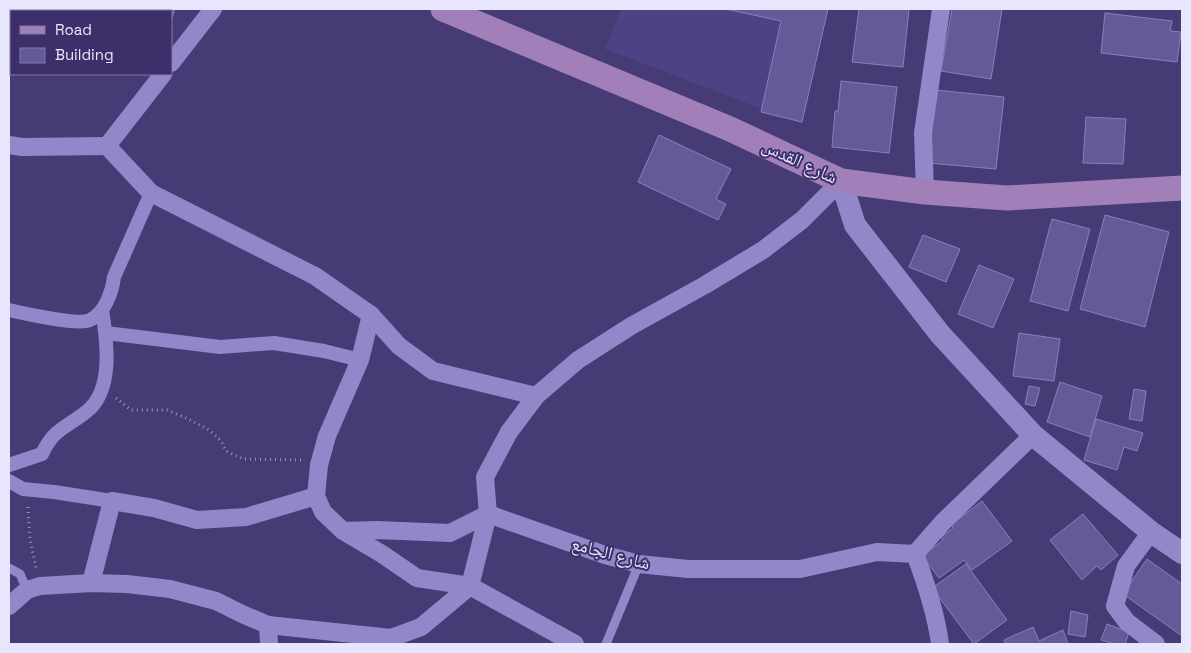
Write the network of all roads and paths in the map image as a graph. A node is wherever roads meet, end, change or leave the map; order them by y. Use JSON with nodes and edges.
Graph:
{"nodes":[{"id":1,"x":213,"y":9,"type":"edge"},
{"id":2,"x":443,"y":9,"type":"edge"},
{"id":3,"x":941,"y":9,"type":"edge"},
{"id":4,"x":172,"y":62,"type":"edge"},
{"id":5,"x":162,"y":75,"type":"edge"},
{"id":6,"x":9,"y":145,"type":"edge"},
{"id":7,"x":107,"y":146,"type":"junction"},
{"id":8,"x":841,"y":181,"type":"junction"},
{"id":9,"x":1182,"y":188,"type":"edge"},
{"id":10,"x":925,"y":192,"type":"junction"},
{"id":11,"x":151,"y":193,"type":"junction"},
{"id":12,"x":9,"y":310,"type":"edge"},
{"id":13,"x":102,"y":310,"type":"junction"},
{"id":14,"x":371,"y":315,"type":"junction"},
{"id":15,"x":106,"y":333,"type":"junction"},
{"id":16,"x":360,"y":360,"type":"junction"},
{"id":17,"x":104,"y":389,"type":"junction"},
{"id":18,"x":536,"y":396,"type":"junction"},
{"id":19,"x":1033,"y":435,"type":"junction"},
{"id":20,"x":9,"y":465,"type":"edge"},
{"id":21,"x":319,"y":465,"type":"junction"},
{"id":22,"x":9,"y":482,"type":"edge"},
{"id":23,"x":24,"y":489,"type":"junction"},
{"id":24,"x":316,"y":496,"type":"junction"},
{"id":25,"x":112,"y":501,"type":"junction"},
{"id":26,"x":488,"y":514,"type":"junction"},
{"id":27,"x":343,"y":531,"type":"junction"},
{"id":28,"x":1151,"y":532,"type":"junction"},
{"id":29,"x":1182,"y":553,"type":"edge"},
{"id":30,"x":915,"y":554,"type":"junction"},
{"id":31,"x":639,"y":564,"type":"junction"},
{"id":32,"x":9,"y":568,"type":"edge"},
{"id":33,"x":91,"y":583,"type":"junction"},
{"id":34,"x":470,"y":586,"type":"junction"},
{"id":35,"x":33,"y":588,"type":"junction"},
{"id":36,"x":9,"y":606,"type":"edge"},
{"id":37,"x":268,"y":625,"type":"junction"},
{"id":38,"x":269,"y":644,"type":"edge"},
{"id":39,"x":575,"y":644,"type":"edge"},
{"id":40,"x":606,"y":644,"type":"edge"},
{"id":41,"x":940,"y":644,"type":"edge"},
{"id":42,"x":1156,"y":644,"type":"edge"}],
"edges":[{"from":1,"to":4,"type":"street"},
{"from":2,"to":8,"type":"main road","name":"شارع القدس"},
{"from":3,"to":10,"type":"street"},
{"from":5,"to":7,"type":"street"},
{"from":6,"to":7,"type":"street"},
{"from":7,"to":11,"type":"street"},
{"from":8,"to":10,"type":"main road","name":"شارع القدس"},
{"from":8,"to":18,"type":"street"},
{"from":8,"to":19,"type":"street"},
{"from":9,"to":10,"type":"main road","name":"شارع القدس"},
{"from":11,"to":13,"type":"street"},
{"from":11,"to":14,"type":"street"},
{"from":12,"to":13,"type":"street"},
{"from":13,"to":15,"type":"street"},
{"from":14,"to":16,"type":"street"},
{"from":14,"to":18,"type":"street"},
{"from":15,"to":16,"type":"street"},
{"from":15,"to":17,"type":"street"},
{"from":16,"to":21,"type":"street"},
{"from":17,"to":20,"type":"street"},
{"from":17,"to":21,"type":"path"},
{"from":18,"to":26,"type":"street"},
{"from":19,"to":28,"type":"street"},
{"from":19,"to":30,"type":"street"},
{"from":21,"to":24,"type":"street"},
{"from":22,"to":23,"type":"street"},
{"from":23,"to":25,"type":"street"},
{"from":23,"to":35,"type":"path"},
{"from":24,"to":25,"type":"street"},
{"from":24,"to":27,"type":"street"},
{"from":25,"to":33,"type":"street"},
{"from":26,"to":27,"type":"street"},
{"from":26,"to":31,"type":"street","name":"شارع الجامع"},
{"from":26,"to":34,"type":"street"},
{"from":27,"to":34,"type":"street"},
{"from":28,"to":29,"type":"street"},
{"from":28,"to":42,"type":"street"},
{"from":30,"to":31,"type":"street","name":"شارع الجامع"},
{"from":30,"to":41,"type":"street"},
{"from":31,"to":40,"type":"lane"},
{"from":32,"to":35,"type":"lane"},
{"from":33,"to":35,"type":"street"},
{"from":33,"to":37,"type":"street"},
{"from":34,"to":37,"type":"street"},
{"from":34,"to":39,"type":"street"},
{"from":35,"to":36,"type":"street"},
{"from":37,"to":38,"type":"street"}]}
